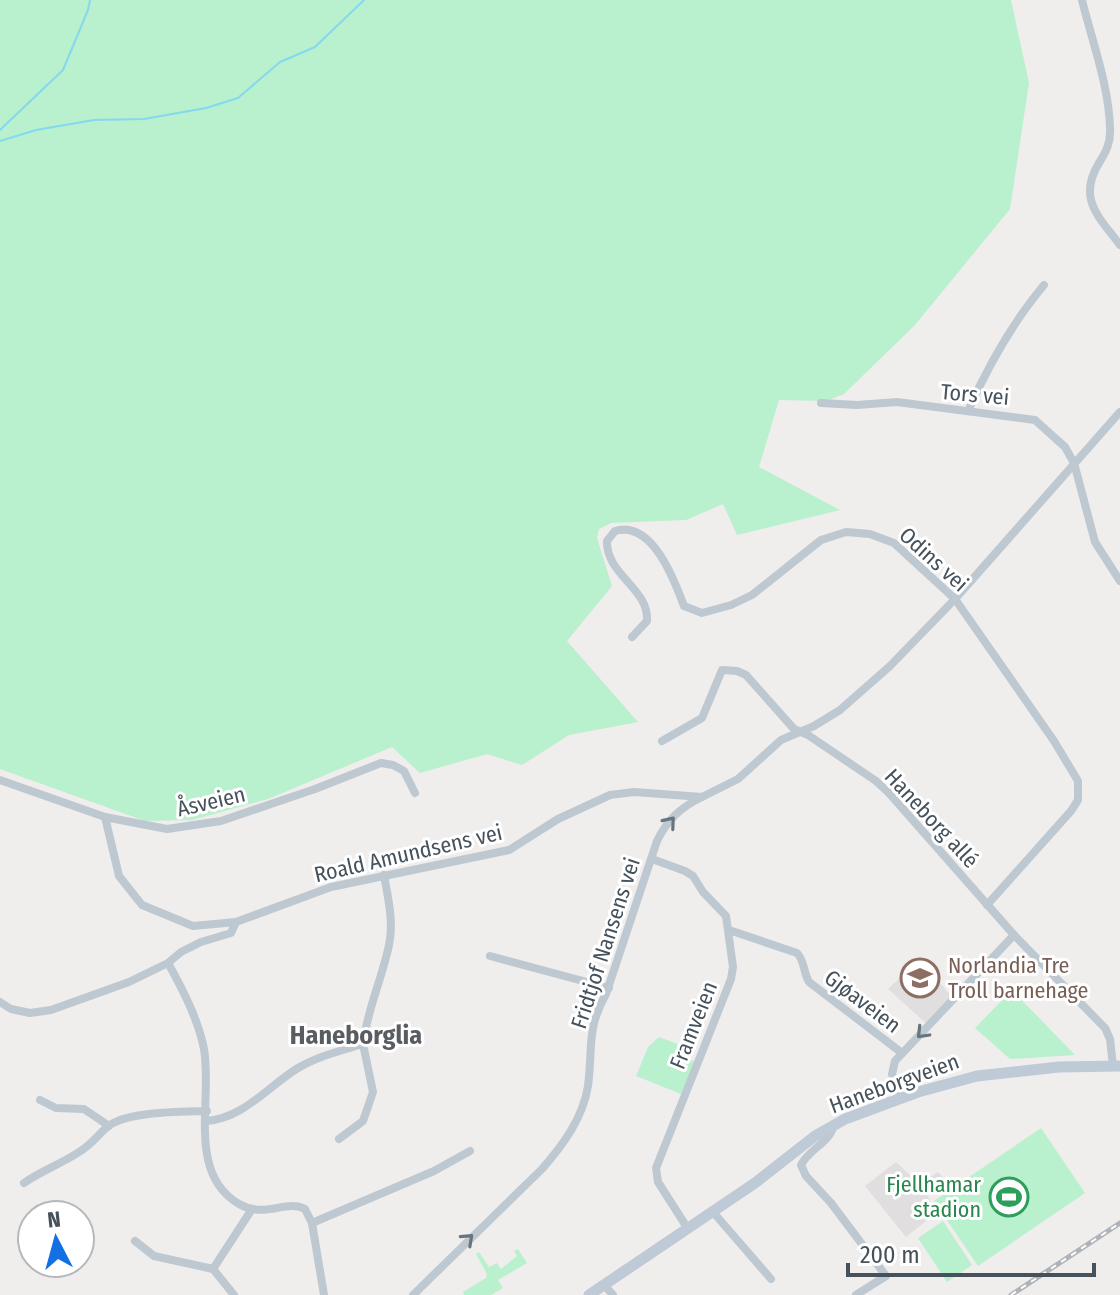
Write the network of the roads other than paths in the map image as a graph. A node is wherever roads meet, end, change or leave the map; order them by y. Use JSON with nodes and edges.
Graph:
{"nodes":[{"id":1,"x":1082,"y":0,"type":"edge"},
{"id":2,"x":1120,"y":245,"type":"edge"},
{"id":3,"x":1044,"y":285,"type":"dead end"},
{"id":4,"x":821,"y":403,"type":"dead end"},
{"id":5,"x":968,"y":411,"type":"junction"},
{"id":6,"x":1120,"y":412,"type":"edge"},
{"id":7,"x":1074,"y":463,"type":"junction"},
{"id":8,"x":1120,"y":581,"type":"edge"},
{"id":9,"x":955,"y":599,"type":"junction"},
{"id":10,"x":632,"y":637,"type":"dead end"},
{"id":11,"x":799,"y":732,"type":"junction"},
{"id":12,"x":662,"y":741,"type":"dead end"},
{"id":13,"x":0,"y":780,"type":"edge"},
{"id":14,"x":415,"y":793,"type":"dead end"},
{"id":15,"x":701,"y":796,"type":"junction"},
{"id":16,"x":105,"y":817,"type":"junction"},
{"id":17,"x":652,"y":859,"type":"junction"},
{"id":18,"x":384,"y":875,"type":"junction"},
{"id":19,"x":987,"y":905,"type":"junction"},
{"id":20,"x":236,"y":922,"type":"junction"},
{"id":21,"x":729,"y":930,"type":"junction"},
{"id":22,"x":1014,"y":935,"type":"junction"},
{"id":23,"x":490,"y":956,"type":"dead end"},
{"id":24,"x":168,"y":963,"type":"junction"},
{"id":25,"x":609,"y":988,"type":"junction"},
{"id":26,"x":0,"y":1002,"type":"edge"},
{"id":27,"x":363,"y":1044,"type":"junction"},
{"id":28,"x":902,"y":1053,"type":"junction"},
{"id":29,"x":1116,"y":1066,"type":"edge"},
{"id":30,"x":900,"y":1098,"type":"junction"},
{"id":31,"x":40,"y":1100,"type":"dead end"},
{"id":32,"x":207,"y":1111,"type":"junction"},
{"id":33,"x":206,"y":1121,"type":"junction"},
{"id":34,"x":834,"y":1124,"type":"junction"},
{"id":35,"x":109,"y":1126,"type":"junction"},
{"id":36,"x":339,"y":1139,"type":"dead end"},
{"id":37,"x":470,"y":1151,"type":"dead end"},
{"id":38,"x":24,"y":1183,"type":"dead end"},
{"id":39,"x":252,"y":1209,"type":"junction"},
{"id":40,"x":713,"y":1212,"type":"junction"},
{"id":41,"x":312,"y":1223,"type":"junction"},
{"id":42,"x":688,"y":1229,"type":"junction"},
{"id":43,"x":135,"y":1241,"type":"dead end"},
{"id":44,"x":213,"y":1269,"type":"junction"},
{"id":45,"x":771,"y":1279,"type":"dead end"},
{"id":46,"x":604,"y":1285,"type":"junction"},
{"id":47,"x":234,"y":1295,"type":"edge"},
{"id":48,"x":324,"y":1295,"type":"edge"},
{"id":49,"x":413,"y":1295,"type":"edge"},
{"id":50,"x":589,"y":1295,"type":"edge"},
{"id":51,"x":613,"y":1295,"type":"edge"},
{"id":52,"x":856,"y":1295,"type":"edge"}],
"edges":[{"from":1,"to":2,"type":"street"},
{"from":3,"to":5,"type":"street"},
{"from":4,"to":5,"type":"street","name":"Tors vei"},
{"from":5,"to":7,"type":"street","name":"Tors vei"},
{"from":6,"to":7,"type":"street","name":"Fridtjof Nansens vei"},
{"from":7,"to":8,"type":"street","name":"Tors vei"},
{"from":7,"to":9,"type":"street","name":"Fridtjof Nansens vei"},
{"from":9,"to":10,"type":"street","name":"Odins vei"},
{"from":9,"to":11,"type":"street","name":"Fridtjof Nansens vei"},
{"from":9,"to":19,"type":"street","name":"Odins vei"},
{"from":11,"to":12,"type":"street","name":"Haneborg allé"},
{"from":11,"to":15,"type":"street","name":"Fridtjof Nansens vei"},
{"from":11,"to":19,"type":"street","name":"Haneborg allé"},
{"from":13,"to":16,"type":"street","name":"Åsveien"},
{"from":14,"to":16,"type":"street","name":"Åsveien"},
{"from":17,"to":15,"type":"street","name":"Fridtjof Nansens vei","one_way":true},
{"from":15,"to":18,"type":"street","name":"Roald Amundsens vei"},
{"from":16,"to":20,"type":"street"},
{"from":17,"to":21,"type":"street","name":"Framveien"},
{"from":17,"to":25,"type":"street","name":"Fridtjof Nansens vei"},
{"from":18,"to":20,"type":"street","name":"Roald Amundsens vei"},
{"from":18,"to":27,"type":"street"},
{"from":19,"to":22,"type":"street","name":"Haneborg allé"},
{"from":20,"to":24,"type":"street","name":"Roald Amundsens vei"},
{"from":21,"to":28,"type":"street","name":"Gjøaveien"},
{"from":21,"to":42,"type":"street","name":"Framveien"},
{"from":22,"to":28,"type":"street","one_way":true},
{"from":22,"to":29,"type":"street","name":"Haneborg allé"},
{"from":23,"to":25,"type":"street"},
{"from":24,"to":26,"type":"street","name":"Roald Amundsens vei"},
{"from":24,"to":32,"type":"street"},
{"from":49,"to":25,"type":"street","name":"Fridtjof Nansens vei","one_way":true},
{"from":27,"to":33,"type":"street"},
{"from":27,"to":36,"type":"street"},
{"from":28,"to":30,"type":"street"},
{"from":29,"to":30,"type":"street","name":"Haneborgveien"},
{"from":30,"to":34,"type":"street","name":"Haneborgveien"},
{"from":31,"to":35,"type":"street"},
{"from":32,"to":33,"type":"street"},
{"from":32,"to":35,"type":"street"},
{"from":33,"to":39,"type":"street"},
{"from":34,"to":40,"type":"street","name":"Haneborgveien"},
{"from":34,"to":52,"type":"street"},
{"from":35,"to":38,"type":"street"},
{"from":37,"to":41,"type":"street"},
{"from":39,"to":41,"type":"street"},
{"from":39,"to":44,"type":"street"},
{"from":40,"to":42,"type":"street","name":"Haneborgveien"},
{"from":40,"to":45,"type":"street"},
{"from":41,"to":48,"type":"street"},
{"from":42,"to":46,"type":"street","name":"Haneborgveien"},
{"from":43,"to":44,"type":"street"},
{"from":44,"to":47,"type":"street"},
{"from":46,"to":50,"type":"street","name":"Haneborgveien"},
{"from":46,"to":51,"type":"street"}]}
